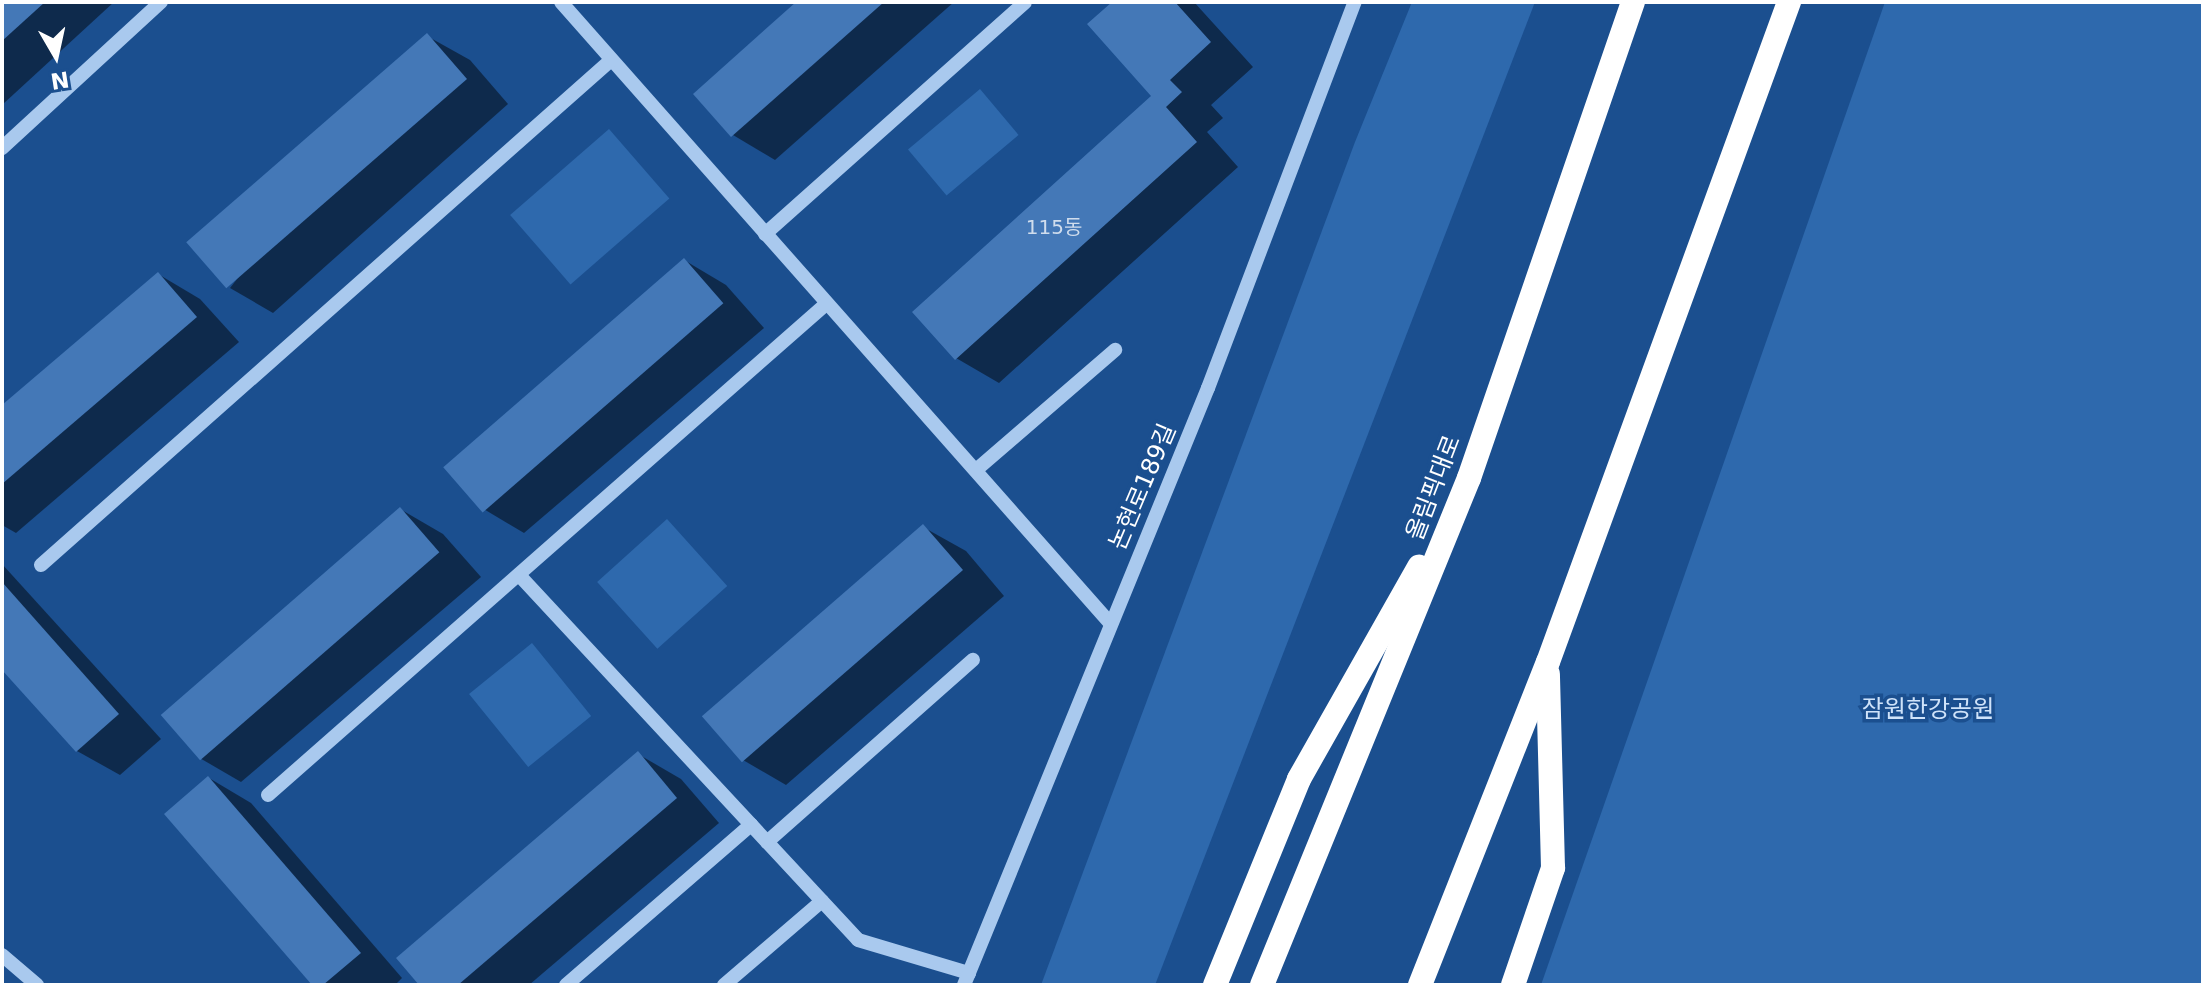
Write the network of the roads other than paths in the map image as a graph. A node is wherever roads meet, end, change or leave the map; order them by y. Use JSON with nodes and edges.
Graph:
{"nodes":[{"id":1,"x":161,"y":2,"type":"edge"},
{"id":2,"x":561,"y":2,"type":"edge"},
{"id":3,"x":1025,"y":2,"type":"edge"},
{"id":4,"x":1355,"y":2,"type":"edge"},
{"id":5,"x":1633,"y":2,"type":"edge"},
{"id":6,"x":1789,"y":2,"type":"edge"},
{"id":7,"x":611,"y":60,"type":"junction"},
{"id":8,"x":2,"y":148,"type":"edge"},
{"id":9,"x":765,"y":234,"type":"junction"},
{"id":10,"x":826,"y":304,"type":"junction"},
{"id":11,"x":1115,"y":350,"type":"dead end"},
{"id":12,"x":976,"y":470,"type":"junction"},
{"id":13,"x":1469,"y":478,"type":"junction"},
{"id":14,"x":41,"y":565,"type":"dead end"},
{"id":15,"x":519,"y":575,"type":"junction"},
{"id":16,"x":1110,"y":623,"type":"junction"},
{"id":17,"x":973,"y":660,"type":"dead end"},
{"id":18,"x":1548,"y":662,"type":"junction"},
{"id":19,"x":268,"y":795,"type":"dead end"},
{"id":20,"x":751,"y":825,"type":"junction"},
{"id":21,"x":767,"y":842,"type":"junction"},
{"id":22,"x":822,"y":901,"type":"junction"},
{"id":23,"x":2,"y":955,"type":"edge"},
{"id":24,"x":967,"y":979,"type":"edge"},
{"id":25,"x":37,"y":985,"type":"edge"},
{"id":26,"x":566,"y":985,"type":"edge"},
{"id":27,"x":724,"y":985,"type":"edge"},
{"id":28,"x":1215,"y":985,"type":"edge"},
{"id":29,"x":1262,"y":985,"type":"edge"},
{"id":30,"x":1420,"y":985,"type":"edge"},
{"id":31,"x":1513,"y":985,"type":"edge"}],
"edges":[{"from":1,"to":8,"type":"street"},
{"from":2,"to":7,"type":"street"},
{"from":3,"to":9,"type":"street"},
{"from":4,"to":16,"type":"street","name":"논현로189길"},
{"from":5,"to":13,"type":"highway","name":"올림픽대로"},
{"from":6,"to":18,"type":"highway"},
{"from":7,"to":9,"type":"street"},
{"from":7,"to":14,"type":"street"},
{"from":9,"to":10,"type":"street"},
{"from":10,"to":12,"type":"street"},
{"from":10,"to":15,"type":"street"},
{"from":11,"to":12,"type":"street"},
{"from":12,"to":16,"type":"street"},
{"from":13,"to":28,"type":"highway"},
{"from":13,"to":29,"type":"highway","name":"올림픽대로"},
{"from":15,"to":19,"type":"street"},
{"from":15,"to":20,"type":"street"},
{"from":16,"to":24,"type":"street","name":"논현로189길"},
{"from":17,"to":21,"type":"street"},
{"from":18,"to":30,"type":"highway"},
{"from":18,"to":31,"type":"highway"},
{"from":20,"to":21,"type":"street"},
{"from":20,"to":26,"type":"street"},
{"from":21,"to":22,"type":"street"},
{"from":22,"to":24,"type":"street"},
{"from":22,"to":27,"type":"street"},
{"from":23,"to":25,"type":"street"}]}
